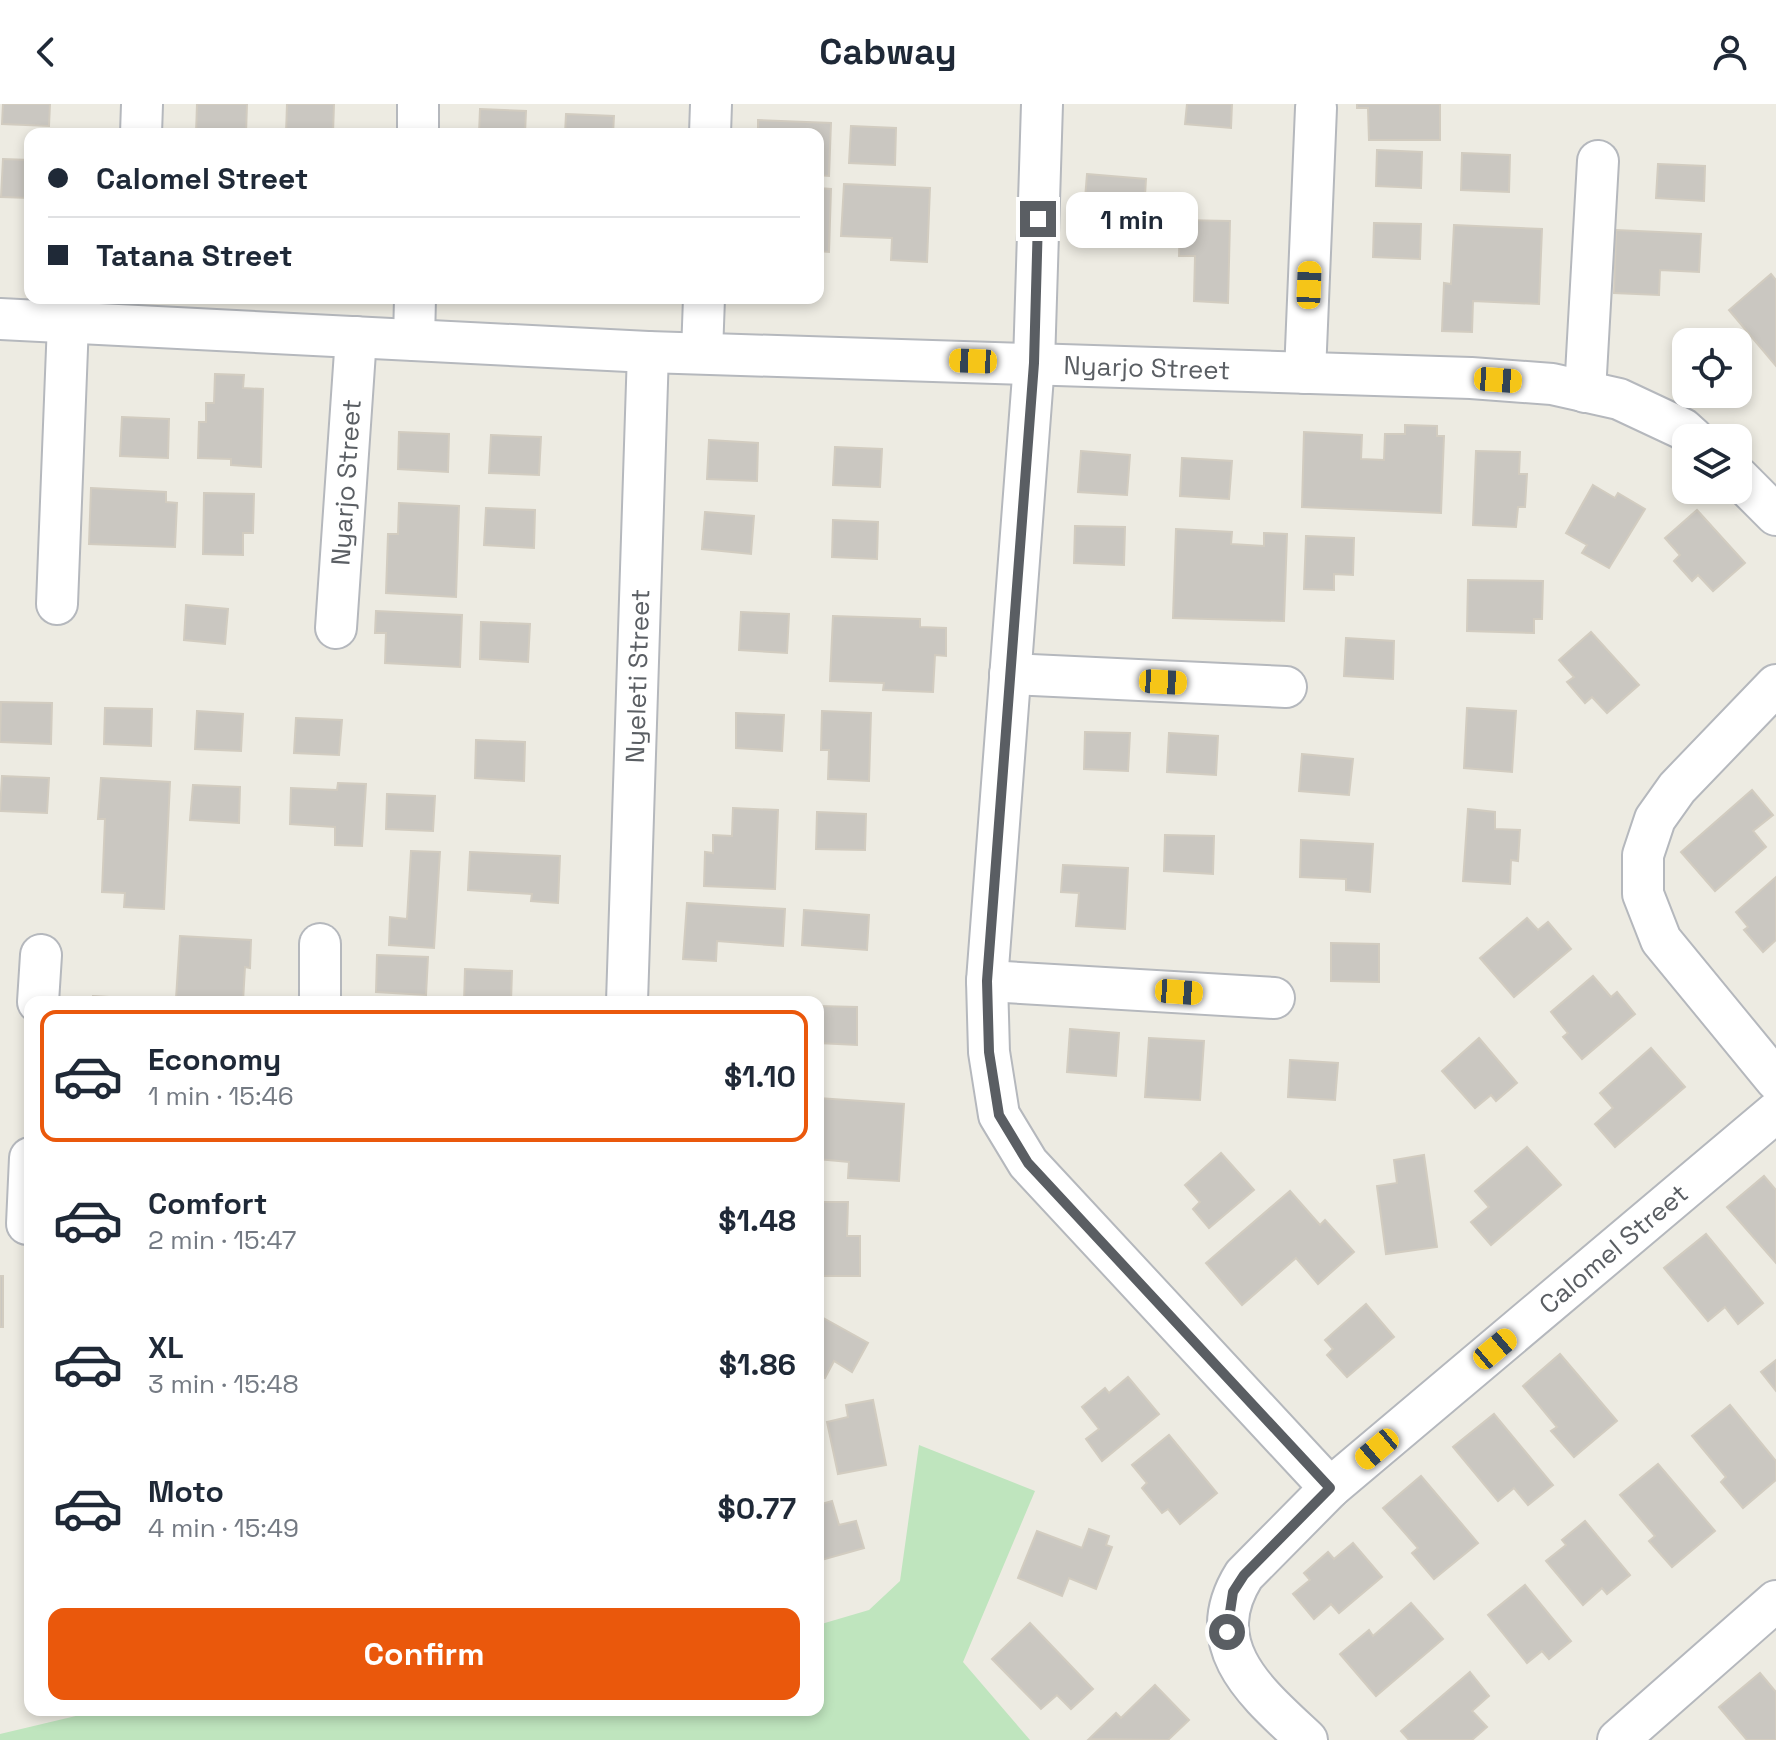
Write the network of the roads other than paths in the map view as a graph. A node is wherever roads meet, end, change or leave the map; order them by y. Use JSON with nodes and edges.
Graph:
{"nodes":[{"id":1,"x":142,"y":104,"type":"edge"},
{"id":2,"x":418,"y":104,"type":"edge"},
{"id":3,"x":711,"y":104,"type":"edge"},
{"id":4,"x":1042,"y":104,"type":"edge"},
{"id":5,"x":1316,"y":108,"type":"dead end"},
{"id":6,"x":141,"y":128,"type":"edge"},
{"id":7,"x":418,"y":128,"type":"edge"},
{"id":8,"x":710,"y":128,"type":"edge"},
{"id":9,"x":1598,"y":161,"type":"dead end"},
{"id":10,"x":415,"y":304,"type":"edge"},
{"id":11,"x":704,"y":304,"type":"edge"},
{"id":12,"x":132,"y":312,"type":"edge"},
{"id":13,"x":0,"y":319,"type":"edge"},
{"id":14,"x":68,"y":323,"type":"junction"},
{"id":15,"x":356,"y":337,"type":"junction"},
{"id":16,"x":414,"y":340,"type":"junction"},
{"id":17,"x":648,"y":352,"type":"junction"},
{"id":18,"x":702,"y":353,"type":"junction"},
{"id":19,"x":1034,"y":363,"type":"junction"},
{"id":20,"x":1305,"y":373,"type":"junction"},
{"id":21,"x":1585,"y":392,"type":"junction"},
{"id":22,"x":1672,"y":424,"type":"edge"},
{"id":23,"x":57,"y":604,"type":"dead end"},
{"id":24,"x":336,"y":628,"type":"dead end"},
{"id":25,"x":1010,"y":674,"type":"junction"},
{"id":26,"x":1776,"y":685,"type":"edge"},
{"id":27,"x":1286,"y":687,"type":"dead end"},
{"id":28,"x":320,"y":944,"type":"dead end"},
{"id":29,"x":41,"y":955,"type":"dead end"},
{"id":30,"x":987,"y":981,"type":"junction"},
{"id":31,"x":38,"y":996,"type":"edge"},
{"id":32,"x":320,"y":996,"type":"edge"},
{"id":33,"x":627,"y":996,"type":"edge"},
{"id":34,"x":1274,"y":998,"type":"dead end"},
{"id":35,"x":1776,"y":1080,"type":"edge"},
{"id":36,"x":1776,"y":1112,"type":"edge"},
{"id":37,"x":24,"y":1194,"type":"edge"},
{"id":38,"x":19,"y":1224,"type":"edge"},
{"id":39,"x":1330,"y":1488,"type":"junction"},
{"id":40,"x":1776,"y":1601,"type":"edge"},
{"id":41,"x":1307,"y":1740,"type":"edge"},
{"id":42,"x":1618,"y":1740,"type":"edge"}],
"edges":[{"from":1,"to":6,"type":"street"},
{"from":2,"to":7,"type":"street"},
{"from":3,"to":8,"type":"street"},
{"from":4,"to":19,"type":"street"},
{"from":5,"to":20,"type":"street"},
{"from":9,"to":21,"type":"street"},
{"from":10,"to":16,"type":"street"},
{"from":11,"to":18,"type":"street"},
{"from":12,"to":14,"type":"street","name":"Nyarjo Street"},
{"from":12,"to":15,"type":"street","name":"Nyarjo Street"},
{"from":13,"to":14,"type":"street","name":"Nyarjo Street"},
{"from":14,"to":23,"type":"street"},
{"from":15,"to":16,"type":"street","name":"Nyarjo Street"},
{"from":15,"to":24,"type":"street","name":"Nyarjo Street"},
{"from":16,"to":17,"type":"street","name":"Nyarjo Street"},
{"from":17,"to":18,"type":"street","name":"Nyarjo Street"},
{"from":17,"to":33,"type":"street","name":"Nyeleti Street"},
{"from":18,"to":19,"type":"street","name":"Nyarjo Street"},
{"from":19,"to":20,"type":"street","name":"Nyarjo Street"},
{"from":19,"to":25,"type":"street"},
{"from":20,"to":21,"type":"street","name":"Nyarjo Street"},
{"from":21,"to":22,"type":"street","name":"Nyarjo Street"},
{"from":25,"to":27,"type":"street"},
{"from":25,"to":30,"type":"street"},
{"from":26,"to":35,"type":"street"},
{"from":28,"to":32,"type":"street"},
{"from":29,"to":31,"type":"street"},
{"from":30,"to":34,"type":"street"},
{"from":30,"to":39,"type":"street"},
{"from":36,"to":39,"type":"street","name":"Calomel Street"},
{"from":37,"to":38,"type":"street"},
{"from":39,"to":41,"type":"street","name":"Calomel Street"},
{"from":40,"to":42,"type":"street"}]}
